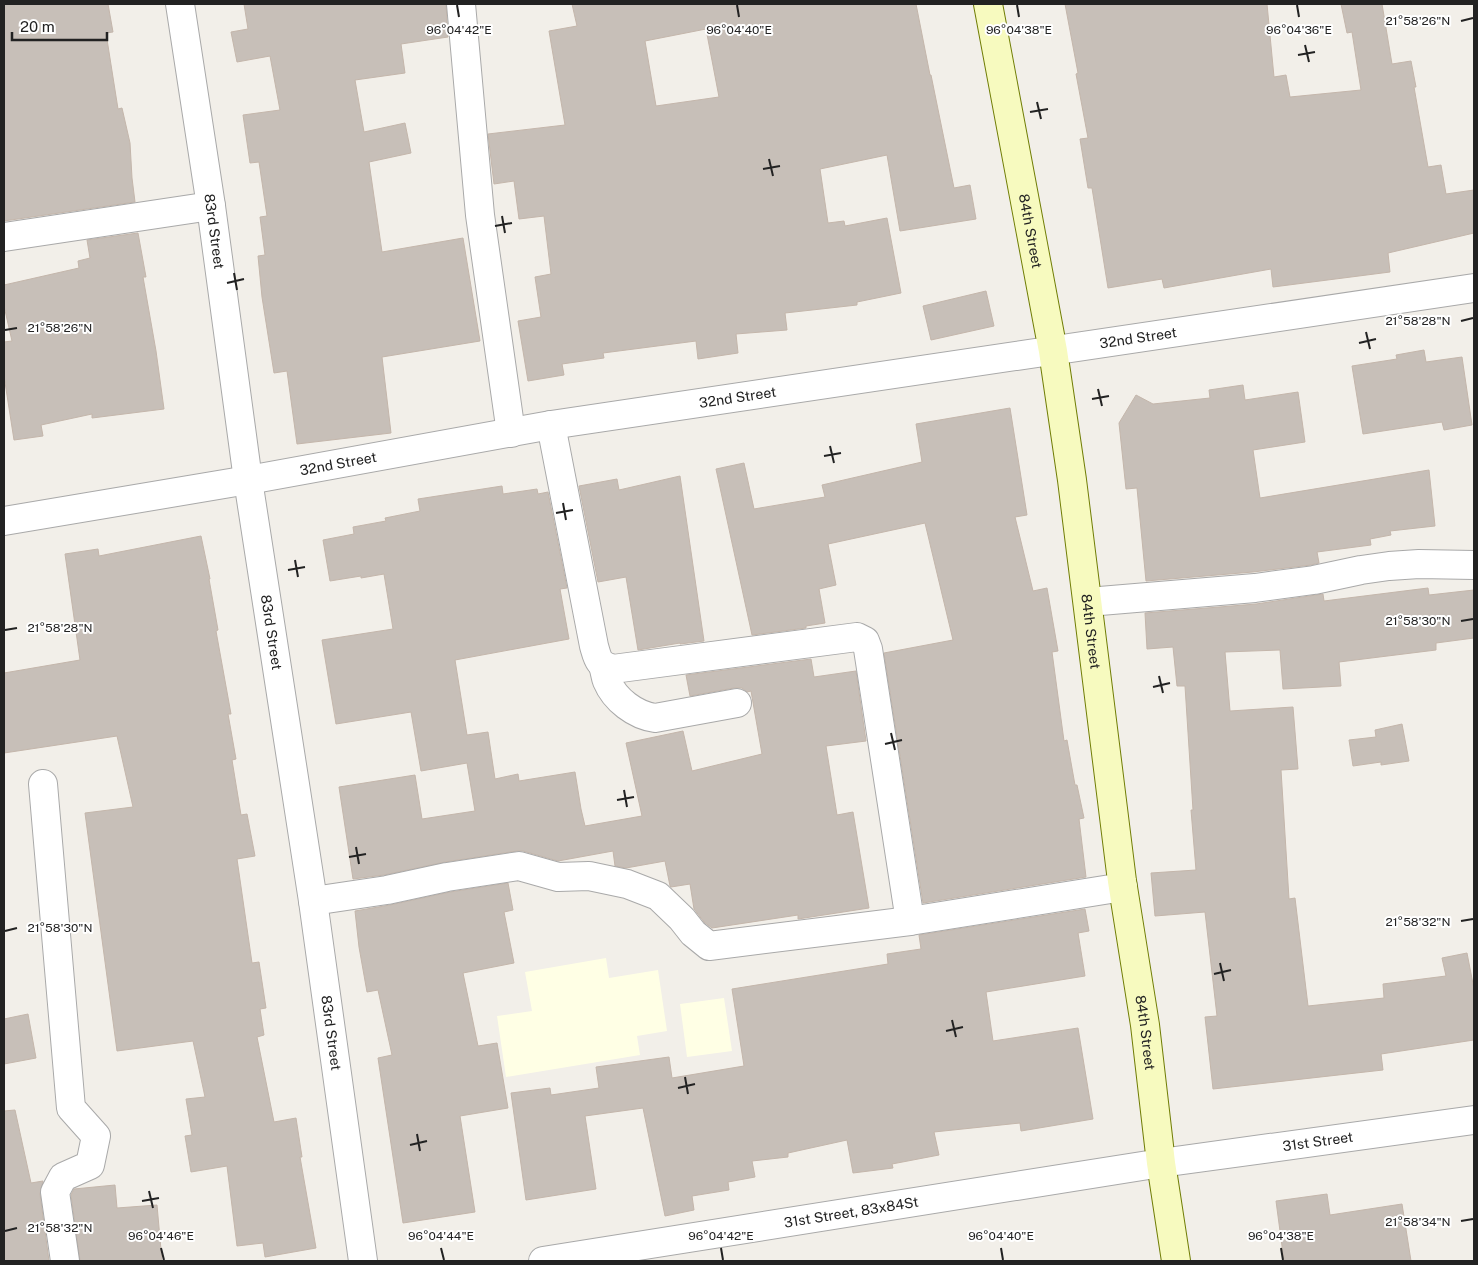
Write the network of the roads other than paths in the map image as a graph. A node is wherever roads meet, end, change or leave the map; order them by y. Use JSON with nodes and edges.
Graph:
{"nodes":[{"id":1,"x":180,"y":4,"type":"edge"},
{"id":2,"x":461,"y":4,"type":"edge"},
{"id":3,"x":988,"y":4,"type":"edge"},
{"id":4,"x":211,"y":206,"type":"junction"},
{"id":5,"x":4,"y":237,"type":"edge"},
{"id":6,"x":1474,"y":288,"type":"edge"},
{"id":7,"x":1052,"y":351,"type":"junction"},
{"id":8,"x":551,"y":426,"type":"junction"},
{"id":9,"x":511,"y":433,"type":"junction"},
{"id":10,"x":248,"y":480,"type":"junction"},
{"id":11,"x":4,"y":521,"type":"edge"},
{"id":12,"x":1474,"y":565,"type":"edge"},
{"id":13,"x":1088,"y":602,"type":"junction"},
{"id":14,"x":603,"y":666,"type":"junction"},
{"id":15,"x":737,"y":703,"type":"dead end"},
{"id":16,"x":44,"y":784,"type":"dead end"},
{"id":17,"x":1123,"y":887,"type":"junction"},
{"id":18,"x":313,"y":901,"type":"junction"},
{"id":19,"x":910,"y":921,"type":"junction"},
{"id":20,"x":1474,"y":1120,"type":"edge"},
{"id":21,"x":1161,"y":1163,"type":"junction"},
{"id":22,"x":64,"y":1261,"type":"edge"},
{"id":23,"x":363,"y":1261,"type":"edge"},
{"id":24,"x":543,"y":1261,"type":"edge"},
{"id":25,"x":1176,"y":1261,"type":"edge"}],
"edges":[{"from":1,"to":4,"type":"street","name":"83rd Street"},
{"from":2,"to":9,"type":"street"},
{"from":3,"to":7,"type":"main road","name":"84th Street"},
{"from":4,"to":5,"type":"street"},
{"from":4,"to":10,"type":"street","name":"83rd Street"},
{"from":6,"to":7,"type":"street","name":"32nd Street"},
{"from":7,"to":8,"type":"street","name":"32nd Street"},
{"from":7,"to":13,"type":"main road","name":"84th Street"},
{"from":8,"to":9,"type":"street","name":"32nd Street"},
{"from":8,"to":14,"type":"street"},
{"from":9,"to":10,"type":"street","name":"32nd Street"},
{"from":10,"to":11,"type":"street","name":"32nd Street"},
{"from":10,"to":18,"type":"street","name":"83rd Street"},
{"from":12,"to":13,"type":"street"},
{"from":13,"to":17,"type":"main road","name":"84th Street"},
{"from":14,"to":15,"type":"street"},
{"from":14,"to":19,"type":"street"},
{"from":16,"to":22,"type":"street"},
{"from":17,"to":19,"type":"street"},
{"from":17,"to":21,"type":"main road","name":"84th Street"},
{"from":18,"to":19,"type":"street"},
{"from":18,"to":23,"type":"street","name":"83rd Street"},
{"from":20,"to":21,"type":"street","name":"31st Street"},
{"from":21,"to":24,"type":"street","name":"31st Street, 83x84St"},
{"from":21,"to":25,"type":"main road","name":"84th Street"}]}
